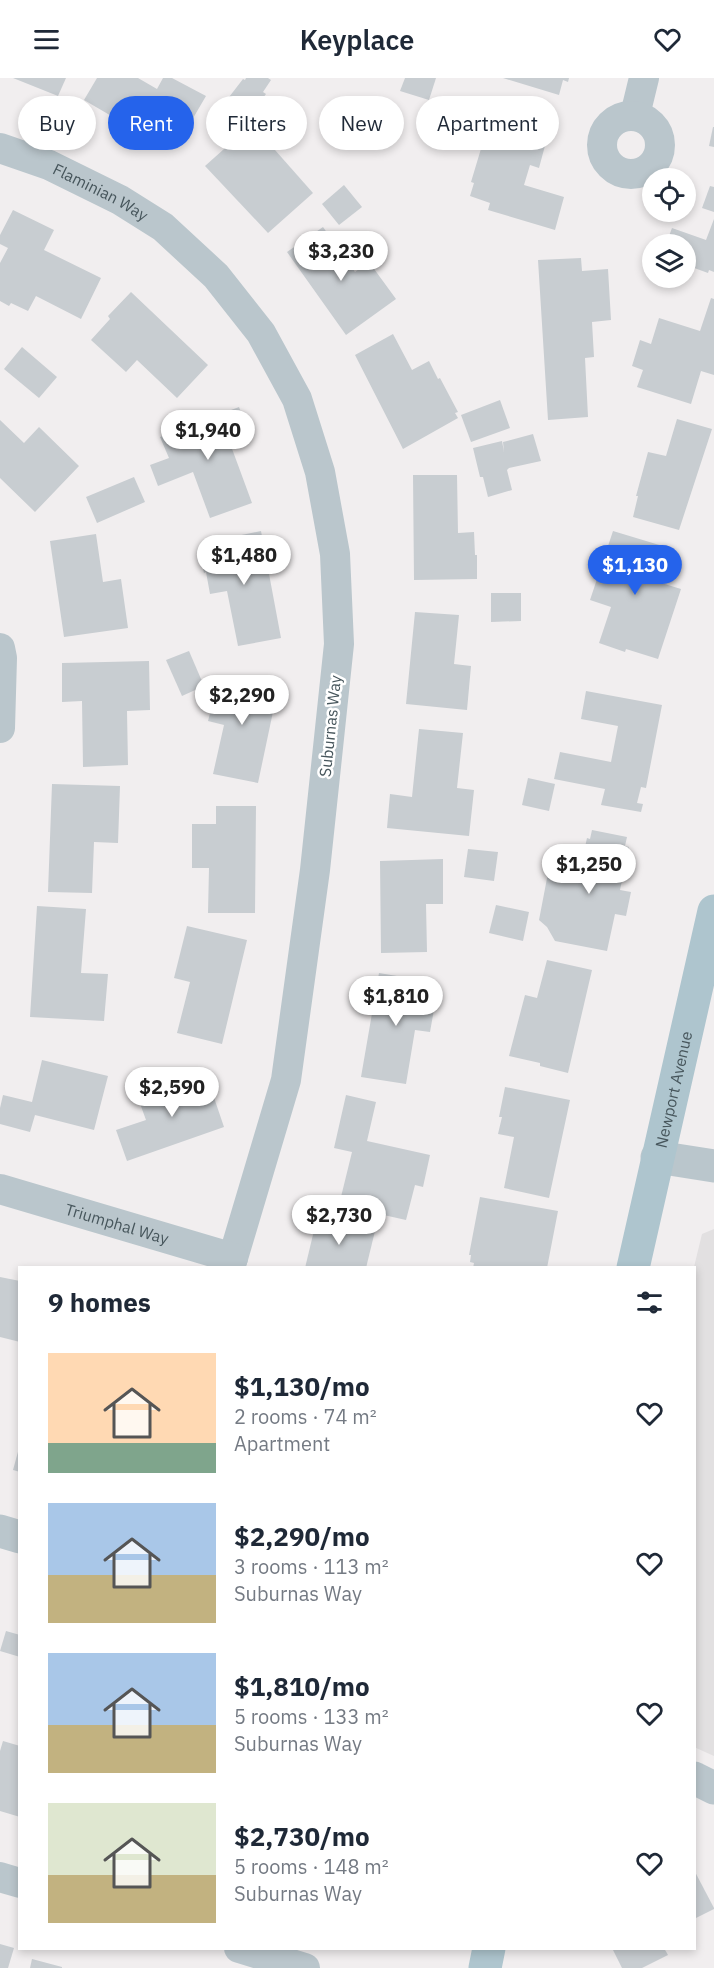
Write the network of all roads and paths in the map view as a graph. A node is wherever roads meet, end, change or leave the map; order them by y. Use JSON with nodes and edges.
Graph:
{"nodes":[{"id":1,"x":644,"y":78,"type":"edge"},
{"id":2,"x":635,"y":116,"type":"dead end"},
{"id":3,"x":0,"y":148,"type":"edge"},
{"id":4,"x":163,"y":227,"type":"joint"},
{"id":5,"x":0,"y":648,"type":"edge"},
{"id":6,"x":0,"y":728,"type":"edge"},
{"id":7,"x":714,"y":911,"type":"edge"},
{"id":8,"x":657,"y":1157,"type":"junction"},
{"id":9,"x":714,"y":1166,"type":"edge"},
{"id":10,"x":0,"y":1189,"type":"edge"},
{"id":11,"x":232,"y":1263,"type":"edge"},
{"id":12,"x":633,"y":1266,"type":"edge"},
{"id":13,"x":0,"y":1531,"type":"edge"},
{"id":14,"x":18,"y":1536,"type":"edge"},
{"id":15,"x":696,"y":1779,"type":"edge"},
{"id":16,"x":714,"y":1788,"type":"edge"},
{"id":17,"x":0,"y":1877,"type":"edge"},
{"id":18,"x":18,"y":1882,"type":"edge"},
{"id":19,"x":246,"y":1950,"type":"edge"},
{"id":20,"x":489,"y":1950,"type":"edge"},
{"id":21,"x":305,"y":1968,"type":"edge"},
{"id":22,"x":485,"y":1968,"type":"edge"}],
"edges":[{"from":1,"to":2,"type":"street"},
{"from":3,"to":4,"type":"street","name":"Flaminian Way"},
{"from":4,"to":11,"type":"street","name":"Suburnas Way"},
{"from":5,"to":6,"type":"street"},
{"from":7,"to":8,"type":"main road","name":"Newport Avenue"},
{"from":8,"to":9,"type":"street"},
{"from":8,"to":12,"type":"main road","name":"Newport Avenue"},
{"from":10,"to":11,"type":"street","name":"Triumphal Way"},
{"from":13,"to":14,"type":"street"},
{"from":15,"to":16,"type":"street"},
{"from":17,"to":18,"type":"street"},
{"from":19,"to":21,"type":"street"},
{"from":20,"to":22,"type":"main road"}]}
